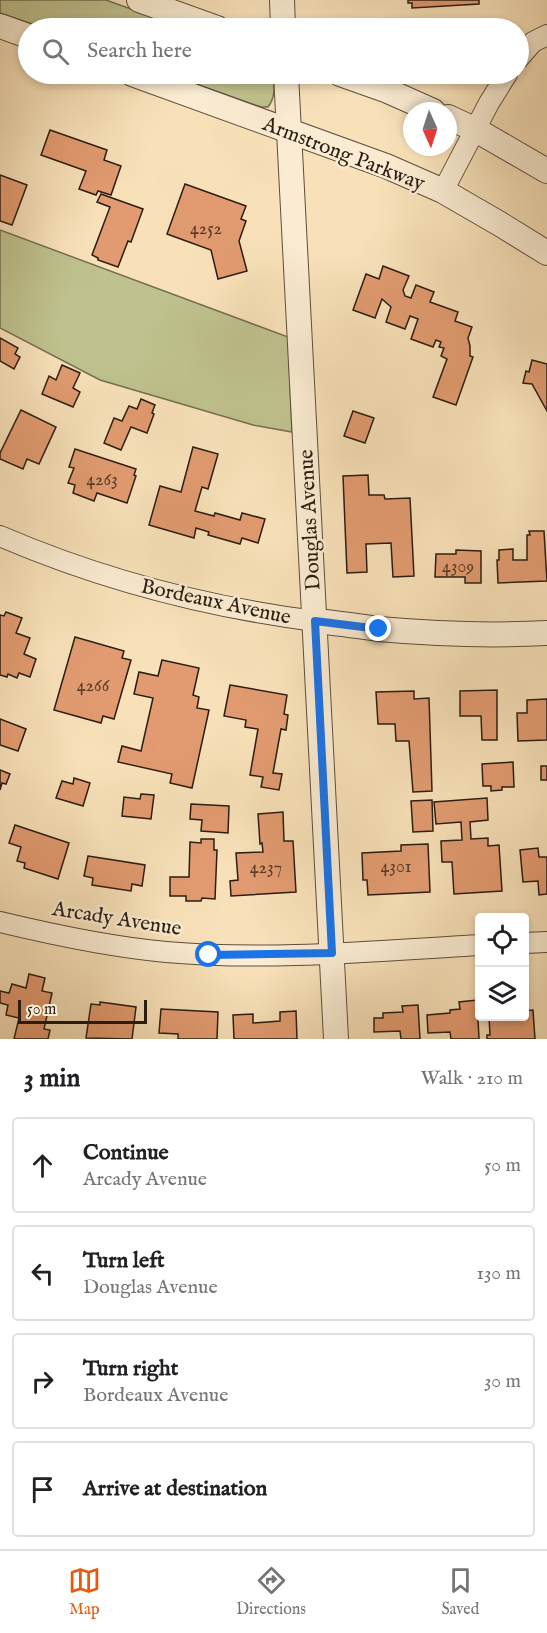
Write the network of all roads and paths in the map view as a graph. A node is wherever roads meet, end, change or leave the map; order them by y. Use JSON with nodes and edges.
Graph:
{"nodes":[{"id":1,"x":139,"y":0,"type":"edge"},
{"id":2,"x":282,"y":0,"type":"edge"},
{"id":3,"x":189,"y":18,"type":"edge"},
{"id":4,"x":283,"y":18,"type":"edge"},
{"id":5,"x":0,"y":26,"type":"edge"},
{"id":6,"x":18,"y":32,"type":"edge"},
{"id":7,"x":547,"y":34,"type":"edge"},
{"id":8,"x":529,"y":47,"type":"edge"},
{"id":9,"x":160,"y":84,"type":"edge"},
{"id":10,"x":287,"y":84,"type":"edge"},
{"id":11,"x":368,"y":84,"type":"edge"},
{"id":12,"x":501,"y":84,"type":"edge"},
{"id":13,"x":413,"y":102,"type":"edge"},
{"id":14,"x":457,"y":121,"type":"edge"},
{"id":15,"x":290,"y":130,"type":"junction"},
{"id":16,"x":476,"y":130,"type":"junction"},
{"id":17,"x":547,"y":171,"type":"edge"},
{"id":18,"x":443,"y":191,"type":"junction"},
{"id":19,"x":547,"y":253,"type":"edge"},
{"id":20,"x":0,"y":536,"type":"edge"},
{"id":21,"x":315,"y":621,"type":"junction"},
{"id":22,"x":547,"y":633,"type":"edge"},
{"id":23,"x":0,"y":922,"type":"edge"},
{"id":24,"x":547,"y":942,"type":"edge"},
{"id":25,"x":529,"y":943,"type":"edge"},
{"id":26,"x":475,"y":945,"type":"edge"},
{"id":27,"x":332,"y":953,"type":"junction"},
{"id":28,"x":336,"y":1039,"type":"edge"}],
"edges":[{"from":1,"to":3,"type":"street"},
{"from":2,"to":4,"type":"street"},
{"from":5,"to":6,"type":"street"},
{"from":7,"to":8,"type":"street"},
{"from":9,"to":15,"type":"street","name":"Armstrong Parkway"},
{"from":10,"to":15,"type":"street","name":"Douglas Avenue"},
{"from":11,"to":13,"type":"street"},
{"from":12,"to":16,"type":"street"},
{"from":14,"to":16,"type":"street"},
{"from":15,"to":18,"type":"street","name":"Armstrong Parkway"},
{"from":15,"to":21,"type":"street","name":"Douglas Avenue"},
{"from":16,"to":17,"type":"street"},
{"from":16,"to":18,"type":"street"},
{"from":18,"to":19,"type":"street","name":"Armstrong Parkway"},
{"from":20,"to":21,"type":"street","name":"Bordeaux Avenue"},
{"from":21,"to":22,"type":"street","name":"Bordeaux Avenue"},
{"from":21,"to":27,"type":"street","name":"Douglas Avenue"},
{"from":23,"to":27,"type":"street","name":"Arcady Avenue"},
{"from":24,"to":25,"type":"street"},
{"from":26,"to":27,"type":"street","name":"Arcady Avenue"},
{"from":27,"to":28,"type":"street","name":"Douglas Avenue"}]}
